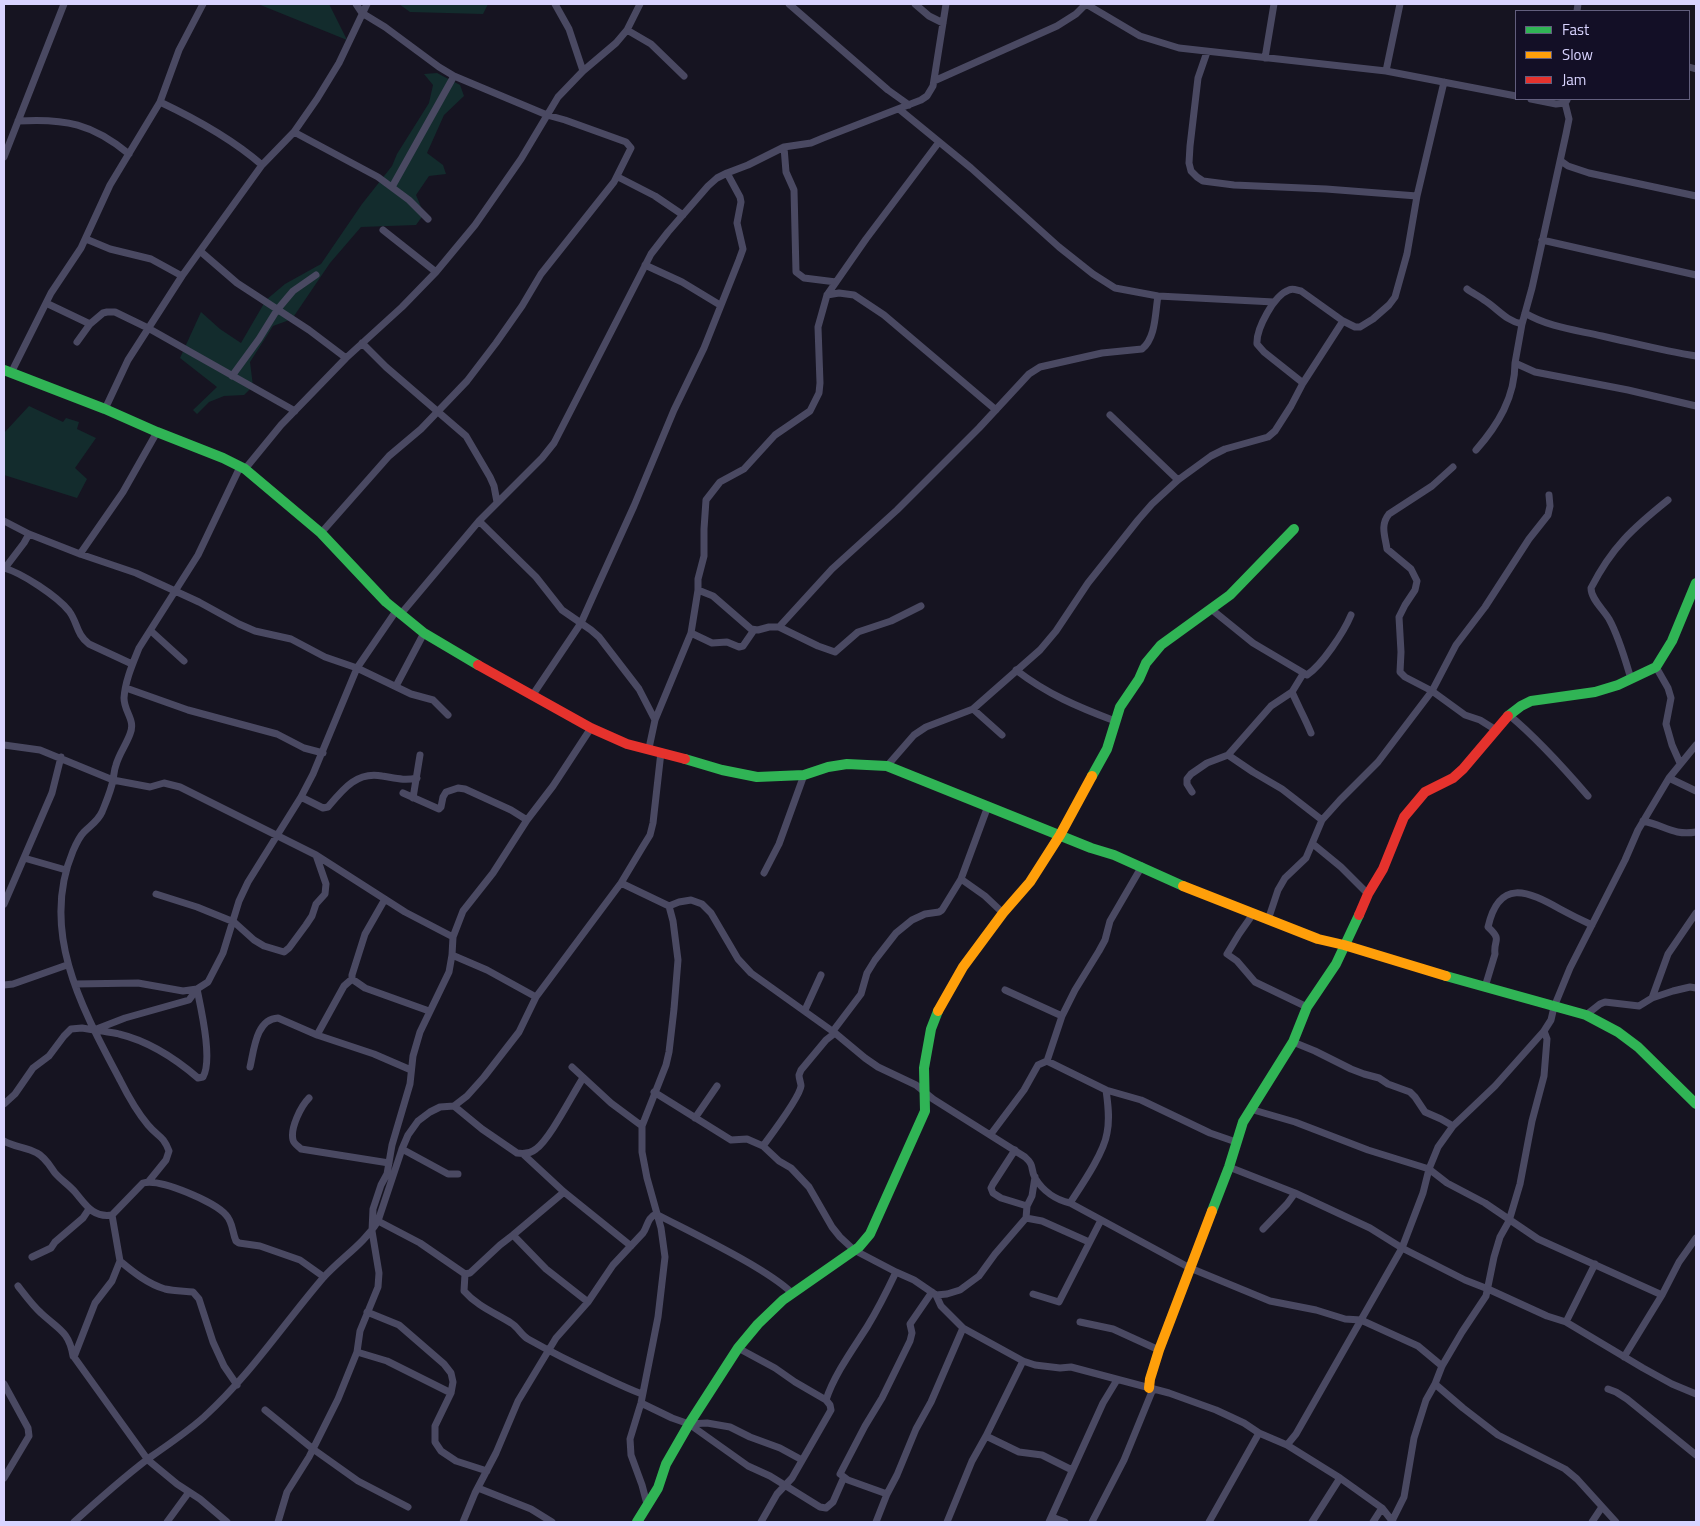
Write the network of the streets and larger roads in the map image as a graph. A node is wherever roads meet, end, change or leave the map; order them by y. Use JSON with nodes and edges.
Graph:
{"nodes":[{"id":1,"x":64,"y":4,"type":"edge"},
{"id":2,"x":203,"y":4,"type":"edge"},
{"id":3,"x":356,"y":4,"type":"edge"},
{"id":4,"x":367,"y":4,"type":"edge"},
{"id":5,"x":555,"y":4,"type":"edge"},
{"id":6,"x":640,"y":4,"type":"edge"},
{"id":7,"x":789,"y":4,"type":"edge"},
{"id":8,"x":916,"y":4,"type":"edge"},
{"id":9,"x":946,"y":4,"type":"edge"},
{"id":10,"x":1086,"y":4,"type":"edge"},
{"id":11,"x":1274,"y":4,"type":"edge"},
{"id":12,"x":1400,"y":4,"type":"edge"},
{"id":13,"x":362,"y":13,"type":"junction"},
{"id":14,"x":943,"y":23,"type":"junction"},
{"id":15,"x":627,"y":30,"type":"junction"},
{"id":16,"x":1207,"y":52,"type":"junction"},
{"id":17,"x":1265,"y":58,"type":"junction"},
{"id":18,"x":583,"y":71,"type":"junction"},
{"id":19,"x":1386,"y":71,"type":"junction"},
{"id":20,"x":454,"y":76,"type":"junction"},
{"id":21,"x":684,"y":76,"type":"dead end"},
{"id":22,"x":934,"y":81,"type":"junction"},
{"id":23,"x":1444,"y":82,"type":"junction"},
{"id":24,"x":1515,"y":96,"type":"edge"},
{"id":25,"x":1537,"y":100,"type":"edge"},
{"id":26,"x":1567,"y":101,"type":"edge"},
{"id":27,"x":160,"y":102,"type":"junction"},
{"id":28,"x":909,"y":105,"type":"junction"},
{"id":29,"x":899,"y":109,"type":"junction"},
{"id":30,"x":547,"y":115,"type":"junction"},
{"id":31,"x":18,"y":121,"type":"junction"},
{"id":32,"x":294,"y":132,"type":"junction"},
{"id":33,"x":939,"y":142,"type":"junction"},
{"id":34,"x":784,"y":147,"type":"junction"},
{"id":35,"x":128,"y":154,"type":"junction"},
{"id":36,"x":4,"y":157,"type":"edge"},
{"id":37,"x":1561,"y":161,"type":"junction"},
{"id":38,"x":262,"y":164,"type":"junction"},
{"id":39,"x":727,"y":173,"type":"junction"},
{"id":40,"x":618,"y":177,"type":"junction"},
{"id":41,"x":392,"y":187,"type":"junction"},
{"id":42,"x":1417,"y":196,"type":"junction"},
{"id":43,"x":1696,"y":196,"type":"edge"},
{"id":44,"x":683,"y":215,"type":"junction"},
{"id":45,"x":428,"y":219,"type":"dead end"},
{"id":46,"x":383,"y":230,"type":"dead end"},
{"id":47,"x":86,"y":239,"type":"junction"},
{"id":48,"x":1542,"y":240,"type":"junction"},
{"id":49,"x":200,"y":251,"type":"junction"},
{"id":50,"x":645,"y":265,"type":"junction"},
{"id":51,"x":436,"y":272,"type":"junction"},
{"id":52,"x":316,"y":275,"type":"dead end"},
{"id":53,"x":1696,"y":275,"type":"edge"},
{"id":54,"x":182,"y":276,"type":"junction"},
{"id":55,"x":836,"y":282,"type":"junction"},
{"id":56,"x":1466,"y":289,"type":"dead end"},
{"id":57,"x":828,"y":295,"type":"junction"},
{"id":58,"x":1158,"y":296,"type":"junction"},
{"id":59,"x":1274,"y":302,"type":"junction"},
{"id":60,"x":46,"y":303,"type":"junction"},
{"id":61,"x":720,"y":305,"type":"junction"},
{"id":62,"x":277,"y":310,"type":"junction"},
{"id":63,"x":1525,"y":313,"type":"junction"},
{"id":64,"x":1343,"y":321,"type":"junction"},
{"id":65,"x":90,"y":324,"type":"junction"},
{"id":66,"x":1522,"y":324,"type":"junction"},
{"id":67,"x":148,"y":328,"type":"junction"},
{"id":68,"x":77,"y":342,"type":"dead end"},
{"id":69,"x":362,"y":343,"type":"junction"},
{"id":70,"x":1696,"y":356,"type":"edge"},
{"id":71,"x":346,"y":358,"type":"junction"},
{"id":72,"x":1515,"y":363,"type":"junction"},
{"id":73,"x":7,"y":372,"type":"edge"},
{"id":74,"x":232,"y":376,"type":"junction"},
{"id":75,"x":1303,"y":382,"type":"junction"},
{"id":76,"x":1696,"y":406,"type":"edge"},
{"id":77,"x":105,"y":409,"type":"junction"},
{"id":78,"x":996,"y":410,"type":"junction"},
{"id":79,"x":438,"y":411,"type":"junction"},
{"id":80,"x":295,"y":412,"type":"junction"},
{"id":81,"x":1110,"y":415,"type":"dead end"},
{"id":82,"x":157,"y":432,"type":"junction"},
{"id":83,"x":1476,"y":450,"type":"dead end"},
{"id":84,"x":1453,"y":467,"type":"dead end"},
{"id":85,"x":242,"y":468,"type":"junction"},
{"id":86,"x":1178,"y":480,"type":"junction"},
{"id":87,"x":1549,"y":495,"type":"dead end"},
{"id":88,"x":1668,"y":500,"type":"dead end"},
{"id":89,"x":497,"y":502,"type":"junction"},
{"id":90,"x":479,"y":521,"type":"junction"},
{"id":91,"x":4,"y":522,"type":"edge"},
{"id":92,"x":1294,"y":529,"type":"dead end"},
{"id":93,"x":320,"y":533,"type":"junction"},
{"id":94,"x":29,"y":534,"type":"junction"},
{"id":95,"x":80,"y":554,"type":"junction"},
{"id":96,"x":4,"y":568,"type":"edge"},
{"id":97,"x":1696,"y":583,"type":"edge"},
{"id":98,"x":698,"y":590,"type":"junction"},
{"id":99,"x":175,"y":592,"type":"junction"},
{"id":100,"x":921,"y":606,"type":"dead end"},
{"id":101,"x":1211,"y":609,"type":"junction"},
{"id":102,"x":398,"y":613,"type":"junction"},
{"id":103,"x":1351,"y":615,"type":"dead end"},
{"id":104,"x":581,"y":623,"type":"junction"},
{"id":105,"x":780,"y":627,"type":"junction"},
{"id":106,"x":754,"y":630,"type":"junction"},
{"id":107,"x":151,"y":631,"type":"junction"},
{"id":108,"x":424,"y":633,"type":"junction"},
{"id":109,"x":691,"y":633,"type":"junction"},
{"id":110,"x":184,"y":661,"type":"dead end"},
{"id":111,"x":132,"y":664,"type":"junction"},
{"id":112,"x":1656,"y":667,"type":"junction"},
{"id":113,"x":356,"y":668,"type":"junction"},
{"id":114,"x":1016,"y":670,"type":"junction"},
{"id":115,"x":1303,"y":674,"type":"junction"},
{"id":116,"x":1631,"y":679,"type":"junction"},
{"id":117,"x":396,"y":686,"type":"junction"},
{"id":118,"x":126,"y":688,"type":"junction"},
{"id":119,"x":1432,"y":691,"type":"junction"},
{"id":120,"x":1292,"y":692,"type":"junction"},
{"id":121,"x":532,"y":696,"type":"junction"},
{"id":122,"x":973,"y":709,"type":"junction"},
{"id":123,"x":448,"y":715,"type":"dead end"},
{"id":124,"x":1509,"y":715,"type":"junction"},
{"id":125,"x":655,"y":720,"type":"junction"},
{"id":126,"x":1115,"y":721,"type":"junction"},
{"id":127,"x":592,"y":728,"type":"junction"},
{"id":128,"x":1496,"y":730,"type":"junction"},
{"id":129,"x":1311,"y":732,"type":"dead end"},
{"id":130,"x":1002,"y":735,"type":"dead end"},
{"id":131,"x":4,"y":744,"type":"edge"},
{"id":132,"x":1696,"y":745,"type":"edge"},
{"id":133,"x":649,"y":748,"type":"junction"},
{"id":134,"x":661,"y":752,"type":"junction"},
{"id":135,"x":323,"y":753,"type":"junction"},
{"id":136,"x":420,"y":755,"type":"dead end"},
{"id":137,"x":1228,"y":755,"type":"junction"},
{"id":138,"x":61,"y":757,"type":"junction"},
{"id":139,"x":1680,"y":763,"type":"junction"},
{"id":140,"x":887,"y":766,"type":"junction"},
{"id":141,"x":804,"y":775,"type":"junction"},
{"id":142,"x":417,"y":778,"type":"junction"},
{"id":143,"x":1669,"y":778,"type":"junction"},
{"id":144,"x":113,"y":780,"type":"junction"},
{"id":145,"x":1696,"y":791,"type":"edge"},
{"id":146,"x":1192,"y":792,"type":"dead end"},
{"id":147,"x":403,"y":793,"type":"dead end"},
{"id":148,"x":1588,"y":796,"type":"dead end"},
{"id":149,"x":301,"y":797,"type":"junction"},
{"id":150,"x":413,"y":798,"type":"junction"},
{"id":151,"x":988,"y":806,"type":"junction"},
{"id":152,"x":527,"y":820,"type":"junction"},
{"id":153,"x":1322,"y":820,"type":"junction"},
{"id":154,"x":1643,"y":822,"type":"junction"},
{"id":155,"x":1696,"y":832,"type":"edge"},
{"id":156,"x":276,"y":836,"type":"junction"},
{"id":157,"x":1060,"y":836,"type":"junction"},
{"id":158,"x":1313,"y":844,"type":"junction"},
{"id":159,"x":316,"y":855,"type":"junction"},
{"id":160,"x":24,"y":858,"type":"junction"},
{"id":161,"x":1142,"y":866,"type":"junction"},
{"id":162,"x":66,"y":870,"type":"junction"},
{"id":163,"x":764,"y":873,"type":"dead end"},
{"id":164,"x":961,"y":879,"type":"junction"},
{"id":165,"x":621,"y":883,"type":"junction"},
{"id":166,"x":156,"y":894,"type":"dead end"},
{"id":167,"x":1368,"y":894,"type":"junction"},
{"id":168,"x":386,"y":899,"type":"junction"},
{"id":169,"x":4,"y":904,"type":"edge"},
{"id":170,"x":668,"y":906,"type":"junction"},
{"id":171,"x":1003,"y":913,"type":"junction"},
{"id":172,"x":1253,"y":914,"type":"junction"},
{"id":173,"x":1696,"y":915,"type":"edge"},
{"id":174,"x":1268,"y":920,"type":"junction"},
{"id":175,"x":234,"y":922,"type":"junction"},
{"id":176,"x":1592,"y":925,"type":"junction"},
{"id":177,"x":453,"y":937,"type":"junction"},
{"id":178,"x":1344,"y":945,"type":"junction"},
{"id":179,"x":452,"y":955,"type":"junction"},
{"id":180,"x":67,"y":965,"type":"junction"},
{"id":181,"x":821,"y":975,"type":"dead end"},
{"id":182,"x":352,"y":979,"type":"junction"},
{"id":183,"x":75,"y":984,"type":"junction"},
{"id":184,"x":4,"y":985,"type":"edge"},
{"id":185,"x":1485,"y":987,"type":"junction"},
{"id":186,"x":1696,"y":988,"type":"edge"},
{"id":187,"x":197,"y":989,"type":"junction"},
{"id":188,"x":1005,"y":990,"type":"dead end"},
{"id":189,"x":536,"y":997,"type":"junction"},
{"id":190,"x":1652,"y":998,"type":"junction"},
{"id":191,"x":1554,"y":1007,"type":"junction"},
{"id":192,"x":1307,"y":1008,"type":"junction"},
{"id":193,"x":805,"y":1010,"type":"junction"},
{"id":194,"x":429,"y":1011,"type":"junction"},
{"id":195,"x":1586,"y":1015,"type":"junction"},
{"id":196,"x":1062,"y":1016,"type":"junction"},
{"id":197,"x":94,"y":1030,"type":"junction"},
{"id":198,"x":1544,"y":1030,"type":"junction"},
{"id":199,"x":834,"y":1032,"type":"junction"},
{"id":200,"x":317,"y":1035,"type":"junction"},
{"id":201,"x":1293,"y":1042,"type":"junction"},
{"id":202,"x":1047,"y":1061,"type":"junction"},
{"id":203,"x":250,"y":1067,"type":"dead end"},
{"id":204,"x":572,"y":1068,"type":"dead end"},
{"id":205,"x":411,"y":1070,"type":"junction"},
{"id":206,"x":583,"y":1078,"type":"junction"},
{"id":207,"x":717,"y":1086,"type":"dead end"},
{"id":208,"x":1106,"y":1090,"type":"junction"},
{"id":209,"x":654,"y":1092,"type":"junction"},
{"id":210,"x":925,"y":1092,"type":"junction"},
{"id":211,"x":309,"y":1098,"type":"dead end"},
{"id":212,"x":4,"y":1104,"type":"edge"},
{"id":213,"x":1696,"y":1104,"type":"edge"},
{"id":214,"x":454,"y":1106,"type":"junction"},
{"id":215,"x":1250,"y":1109,"type":"junction"},
{"id":216,"x":695,"y":1118,"type":"junction"},
{"id":217,"x":642,"y":1126,"type":"junction"},
{"id":218,"x":1452,"y":1126,"type":"junction"},
{"id":219,"x":991,"y":1134,"type":"junction"},
{"id":220,"x":4,"y":1141,"type":"edge"},
{"id":221,"x":1236,"y":1142,"type":"junction"},
{"id":222,"x":763,"y":1146,"type":"junction"},
{"id":223,"x":402,"y":1149,"type":"junction"},
{"id":224,"x":1015,"y":1150,"type":"junction"},
{"id":225,"x":523,"y":1154,"type":"junction"},
{"id":226,"x":389,"y":1163,"type":"junction"},
{"id":227,"x":1229,"y":1167,"type":"junction"},
{"id":228,"x":1429,"y":1170,"type":"junction"},
{"id":229,"x":458,"y":1174,"type":"dead end"},
{"id":230,"x":1034,"y":1177,"type":"junction"},
{"id":231,"x":149,"y":1181,"type":"junction"},
{"id":232,"x":564,"y":1192,"type":"junction"},
{"id":233,"x":1295,"y":1193,"type":"junction"},
{"id":234,"x":1070,"y":1203,"type":"junction"},
{"id":235,"x":1028,"y":1206,"type":"junction"},
{"id":236,"x":89,"y":1209,"type":"junction"},
{"id":237,"x":656,"y":1214,"type":"junction"},
{"id":238,"x":112,"y":1215,"type":"junction"},
{"id":239,"x":1026,"y":1218,"type":"junction"},
{"id":240,"x":1101,"y":1220,"type":"junction"},
{"id":241,"x":378,"y":1221,"type":"junction"},
{"id":242,"x":1509,"y":1221,"type":"junction"},
{"id":243,"x":1263,"y":1229,"type":"dead end"},
{"id":244,"x":372,"y":1231,"type":"junction"},
{"id":245,"x":513,"y":1235,"type":"junction"},
{"id":246,"x":1696,"y":1238,"type":"edge"},
{"id":247,"x":1089,"y":1242,"type":"junction"},
{"id":248,"x":631,"y":1246,"type":"junction"},
{"id":249,"x":1402,"y":1248,"type":"junction"},
{"id":250,"x":854,"y":1250,"type":"junction"},
{"id":251,"x":32,"y":1257,"type":"dead end"},
{"id":252,"x":120,"y":1261,"type":"junction"},
{"id":253,"x":1595,"y":1264,"type":"junction"},
{"id":254,"x":1190,"y":1268,"type":"junction"},
{"id":255,"x":896,"y":1272,"type":"junction"},
{"id":256,"x":465,"y":1274,"type":"junction"},
{"id":257,"x":324,"y":1277,"type":"junction"},
{"id":258,"x":18,"y":1286,"type":"dead end"},
{"id":259,"x":1488,"y":1289,"type":"junction"},
{"id":260,"x":793,"y":1294,"type":"junction"},
{"id":261,"x":934,"y":1294,"type":"junction"},
{"id":262,"x":1033,"y":1294,"type":"dead end"},
{"id":263,"x":1662,"y":1295,"type":"junction"},
{"id":264,"x":588,"y":1302,"type":"junction"},
{"id":265,"x":367,"y":1312,"type":"junction"},
{"id":266,"x":1361,"y":1320,"type":"junction"},
{"id":267,"x":1080,"y":1322,"type":"dead end"},
{"id":268,"x":1566,"y":1322,"type":"junction"},
{"id":269,"x":963,"y":1328,"type":"junction"},
{"id":270,"x":738,"y":1348,"type":"junction"},
{"id":271,"x":549,"y":1350,"type":"junction"},
{"id":272,"x":1159,"y":1350,"type":"junction"},
{"id":273,"x":357,"y":1352,"type":"junction"},
{"id":274,"x":74,"y":1357,"type":"junction"},
{"id":275,"x":1624,"y":1357,"type":"junction"},
{"id":276,"x":1022,"y":1361,"type":"junction"},
{"id":277,"x":1442,"y":1366,"type":"junction"},
{"id":278,"x":1116,"y":1380,"type":"junction"},
{"id":279,"x":4,"y":1384,"type":"edge"},
{"id":280,"x":1435,"y":1384,"type":"junction"},
{"id":281,"x":237,"y":1385,"type":"junction"},
{"id":282,"x":1151,"y":1389,"type":"junction"},
{"id":283,"x":1608,"y":1389,"type":"dead end"},
{"id":284,"x":451,"y":1392,"type":"junction"},
{"id":285,"x":642,"y":1394,"type":"junction"},
{"id":286,"x":1696,"y":1394,"type":"edge"},
{"id":287,"x":826,"y":1400,"type":"junction"},
{"id":288,"x":642,"y":1403,"type":"junction"},
{"id":289,"x":265,"y":1410,"type":"dead end"},
{"id":290,"x":689,"y":1424,"type":"junction"},
{"id":291,"x":1259,"y":1433,"type":"junction"},
{"id":292,"x":986,"y":1436,"type":"junction"},
{"id":293,"x":1287,"y":1445,"type":"junction"},
{"id":294,"x":313,"y":1449,"type":"junction"},
{"id":295,"x":1696,"y":1455,"type":"edge"},
{"id":296,"x":148,"y":1460,"type":"junction"},
{"id":297,"x":802,"y":1460,"type":"junction"},
{"id":298,"x":1072,"y":1470,"type":"junction"},
{"id":299,"x":487,"y":1471,"type":"junction"},
{"id":300,"x":844,"y":1477,"type":"junction"},
{"id":301,"x":4,"y":1478,"type":"edge"},
{"id":302,"x":1340,"y":1478,"type":"junction"},
{"id":303,"x":785,"y":1485,"type":"junction"},
{"id":304,"x":478,"y":1488,"type":"junction"},
{"id":305,"x":189,"y":1492,"type":"junction"},
{"id":306,"x":887,"y":1494,"type":"junction"},
{"id":307,"x":647,"y":1504,"type":"junction"},
{"id":308,"x":408,"y":1507,"type":"dead end"},
{"id":309,"x":1602,"y":1507,"type":"junction"},
{"id":310,"x":1382,"y":1508,"type":"junction"},
{"id":311,"x":79,"y":1520,"type":"edge"},
{"id":312,"x":1050,"y":1520,"type":"edge"},
{"id":313,"x":1393,"y":1521,"type":"edge"},
{"id":314,"x":167,"y":1522,"type":"edge"},
{"id":315,"x":227,"y":1522,"type":"edge"},
{"id":316,"x":278,"y":1522,"type":"edge"},
{"id":317,"x":463,"y":1522,"type":"edge"},
{"id":318,"x":552,"y":1522,"type":"edge"},
{"id":319,"x":637,"y":1522,"type":"edge"},
{"id":320,"x":761,"y":1522,"type":"edge"},
{"id":321,"x":876,"y":1522,"type":"edge"},
{"id":322,"x":947,"y":1522,"type":"edge"},
{"id":323,"x":1065,"y":1522,"type":"edge"},
{"id":324,"x":1092,"y":1522,"type":"edge"},
{"id":325,"x":1210,"y":1522,"type":"edge"},
{"id":326,"x":1312,"y":1522,"type":"edge"},
{"id":327,"x":1373,"y":1522,"type":"edge"},
{"id":328,"x":1592,"y":1522,"type":"edge"},
{"id":329,"x":1616,"y":1522,"type":"edge"}],
"edges":[{"from":1,"to":31,"type":"street"},
{"from":2,"to":27,"type":"street"},
{"from":3,"to":13,"type":"street"},
{"from":4,"to":13,"type":"street"},
{"from":5,"to":18,"type":"street"},
{"from":6,"to":15,"type":"street"},
{"from":7,"to":28,"type":"street"},
{"from":8,"to":14,"type":"street"},
{"from":9,"to":14,"type":"street"},
{"from":10,"to":16,"type":"street"},
{"from":10,"to":22,"type":"street"},
{"from":11,"to":17,"type":"street"},
{"from":12,"to":19,"type":"street"},
{"from":13,"to":20,"type":"street"},
{"from":13,"to":32,"type":"street"},
{"from":14,"to":22,"type":"street"},
{"from":15,"to":18,"type":"street"},
{"from":15,"to":21,"type":"street"},
{"from":16,"to":17,"type":"street"},
{"from":16,"to":42,"type":"street"},
{"from":17,"to":19,"type":"street"},
{"from":18,"to":30,"type":"street"},
{"from":19,"to":23,"type":"street"},
{"from":20,"to":30,"type":"street"},
{"from":20,"to":41,"type":"street"},
{"from":22,"to":28,"type":"street"},
{"from":23,"to":24,"type":"street"},
{"from":23,"to":42,"type":"street"},
{"from":25,"to":26,"type":"street"},
{"from":26,"to":37,"type":"street"},
{"from":27,"to":35,"type":"street"},
{"from":27,"to":38,"type":"street"},
{"from":28,"to":29,"type":"street"},
{"from":29,"to":33,"type":"street"},
{"from":29,"to":34,"type":"street"},
{"from":30,"to":40,"type":"street"},
{"from":30,"to":51,"type":"street"},
{"from":31,"to":35,"type":"street"},
{"from":31,"to":36,"type":"street"},
{"from":32,"to":38,"type":"street"},
{"from":32,"to":41,"type":"street"},
{"from":33,"to":55,"type":"street"},
{"from":33,"to":58,"type":"street"},
{"from":34,"to":39,"type":"street"},
{"from":34,"to":55,"type":"street"},
{"from":35,"to":47,"type":"street"},
{"from":37,"to":43,"type":"street"},
{"from":37,"to":48,"type":"street"},
{"from":38,"to":49,"type":"street"},
{"from":39,"to":44,"type":"street"},
{"from":39,"to":61,"type":"street"},
{"from":40,"to":44,"type":"street"},
{"from":40,"to":79,"type":"street"},
{"from":41,"to":45,"type":"street"},
{"from":42,"to":64,"type":"street"},
{"from":44,"to":50,"type":"street"},
{"from":46,"to":51,"type":"street"},
{"from":47,"to":54,"type":"street"},
{"from":47,"to":60,"type":"street"},
{"from":48,"to":53,"type":"street"},
{"from":48,"to":63,"type":"street"},
{"from":49,"to":54,"type":"street"},
{"from":49,"to":62,"type":"street"},
{"from":50,"to":61,"type":"street"},
{"from":50,"to":89,"type":"street"},
{"from":51,"to":69,"type":"street"},
{"from":52,"to":62,"type":"street"},
{"from":54,"to":67,"type":"street"},
{"from":55,"to":57,"type":"street"},
{"from":56,"to":66,"type":"street"},
{"from":57,"to":78,"type":"street"},
{"from":57,"to":98,"type":"street"},
{"from":58,"to":59,"type":"street"},
{"from":58,"to":78,"type":"street"},
{"from":59,"to":64,"type":"street"},
{"from":59,"to":75,"type":"street"},
{"from":60,"to":65,"type":"street"},
{"from":60,"to":73,"type":"street"},
{"from":61,"to":104,"type":"street"},
{"from":62,"to":71,"type":"street"},
{"from":62,"to":74,"type":"street"},
{"from":63,"to":66,"type":"street"},
{"from":63,"to":70,"type":"street"},
{"from":64,"to":75,"type":"street"},
{"from":65,"to":67,"type":"street"},
{"from":65,"to":68,"type":"street"},
{"from":66,"to":72,"type":"street"},
{"from":67,"to":74,"type":"street"},
{"from":67,"to":77,"type":"street"},
{"from":69,"to":71,"type":"street"},
{"from":69,"to":79,"type":"street"},
{"from":71,"to":80,"type":"street"},
{"from":72,"to":76,"type":"street"},
{"from":72,"to":83,"type":"street"},
{"from":73,"to":77,"type":"street"},
{"from":74,"to":80,"type":"street"},
{"from":75,"to":86,"type":"street"},
{"from":77,"to":82,"type":"street"},
{"from":78,"to":105,"type":"street"},
{"from":79,"to":89,"type":"street"},
{"from":79,"to":93,"type":"street"},
{"from":80,"to":85,"type":"street"},
{"from":81,"to":86,"type":"street"},
{"from":82,"to":85,"type":"street"},
{"from":82,"to":95,"type":"street"},
{"from":84,"to":119,"type":"street"},
{"from":85,"to":93,"type":"street"},
{"from":85,"to":99,"type":"street"},
{"from":86,"to":114,"type":"street"},
{"from":87,"to":119,"type":"street"},
{"from":88,"to":116,"type":"street"},
{"from":89,"to":90,"type":"street"},
{"from":90,"to":102,"type":"street"},
{"from":90,"to":104,"type":"street"},
{"from":91,"to":94,"type":"street"},
{"from":92,"to":101,"type":"street"},
{"from":93,"to":102,"type":"street"},
{"from":94,"to":95,"type":"street"},
{"from":94,"to":96,"type":"street"},
{"from":95,"to":99,"type":"street"},
{"from":96,"to":111,"type":"street"},
{"from":97,"to":112,"type":"street"},
{"from":98,"to":106,"type":"street"},
{"from":98,"to":109,"type":"street"},
{"from":99,"to":107,"type":"street"},
{"from":99,"to":113,"type":"street"},
{"from":100,"to":105,"type":"street"},
{"from":101,"to":115,"type":"street"},
{"from":101,"to":126,"type":"street"},
{"from":102,"to":108,"type":"street"},
{"from":102,"to":113,"type":"street"},
{"from":103,"to":115,"type":"street"},
{"from":104,"to":121,"type":"street"},
{"from":104,"to":125,"type":"street"},
{"from":105,"to":106,"type":"street"},
{"from":106,"to":109,"type":"street"},
{"from":107,"to":110,"type":"street"},
{"from":107,"to":111,"type":"street"},
{"from":108,"to":117,"type":"street"},
{"from":108,"to":121,"type":"street"},
{"from":109,"to":125,"type":"street"},
{"from":111,"to":118,"type":"street"},
{"from":112,"to":116,"type":"street"},
{"from":112,"to":139,"type":"street"},
{"from":113,"to":117,"type":"street"},
{"from":113,"to":135,"type":"street"},
{"from":114,"to":122,"type":"street"},
{"from":114,"to":126,"type":"street"},
{"from":115,"to":120,"type":"street"},
{"from":116,"to":124,"type":"street"},
{"from":117,"to":123,"type":"street"},
{"from":118,"to":135,"type":"street"},
{"from":118,"to":144,"type":"street"},
{"from":119,"to":128,"type":"street"},
{"from":119,"to":153,"type":"street"},
{"from":120,"to":129,"type":"street"},
{"from":120,"to":137,"type":"street"},
{"from":121,"to":127,"type":"street"},
{"from":122,"to":130,"type":"street"},
{"from":122,"to":140,"type":"street"},
{"from":124,"to":128,"type":"street"},
{"from":124,"to":148,"type":"street"},
{"from":125,"to":133,"type":"street"},
{"from":126,"to":157,"type":"street"},
{"from":127,"to":133,"type":"street"},
{"from":127,"to":152,"type":"street"},
{"from":128,"to":167,"type":"street"},
{"from":131,"to":138,"type":"street"},
{"from":132,"to":139,"type":"street"},
{"from":133,"to":134,"type":"street"},
{"from":134,"to":141,"type":"street"},
{"from":134,"to":165,"type":"street"},
{"from":135,"to":149,"type":"street"},
{"from":136,"to":142,"type":"street"},
{"from":137,"to":146,"type":"street"},
{"from":137,"to":153,"type":"street"},
{"from":138,"to":144,"type":"street"},
{"from":138,"to":160,"type":"street"},
{"from":139,"to":143,"type":"street"},
{"from":140,"to":141,"type":"street"},
{"from":140,"to":151,"type":"street"},
{"from":141,"to":163,"type":"street"},
{"from":142,"to":149,"type":"street"},
{"from":142,"to":150,"type":"street"},
{"from":143,"to":145,"type":"street"},
{"from":143,"to":154,"type":"street"},
{"from":144,"to":156,"type":"street"},
{"from":144,"to":162,"type":"street"},
{"from":147,"to":150,"type":"street"},
{"from":149,"to":156,"type":"street"},
{"from":150,"to":152,"type":"street"},
{"from":151,"to":157,"type":"street"},
{"from":151,"to":164,"type":"street"},
{"from":152,"to":177,"type":"street"},
{"from":153,"to":158,"type":"street"},
{"from":154,"to":155,"type":"street"},
{"from":154,"to":176,"type":"street"},
{"from":156,"to":159,"type":"street"},
{"from":156,"to":175,"type":"street"},
{"from":157,"to":161,"type":"street"},
{"from":157,"to":171,"type":"street"},
{"from":158,"to":167,"type":"street"},
{"from":158,"to":174,"type":"street"},
{"from":159,"to":168,"type":"street"},
{"from":159,"to":175,"type":"street"},
{"from":160,"to":162,"type":"street"},
{"from":160,"to":169,"type":"street"},
{"from":161,"to":172,"type":"street"},
{"from":161,"to":196,"type":"street"},
{"from":162,"to":180,"type":"street"},
{"from":164,"to":171,"type":"street"},
{"from":164,"to":199,"type":"street"},
{"from":165,"to":170,"type":"street"},
{"from":165,"to":189,"type":"street"},
{"from":166,"to":175,"type":"street"},
{"from":167,"to":178,"type":"street"},
{"from":168,"to":177,"type":"street"},
{"from":168,"to":182,"type":"street"},
{"from":170,"to":193,"type":"street"},
{"from":170,"to":209,"type":"street"},
{"from":171,"to":210,"type":"street"},
{"from":172,"to":174,"type":"street"},
{"from":172,"to":192,"type":"street"},
{"from":173,"to":190,"type":"street"},
{"from":174,"to":178,"type":"street"},
{"from":175,"to":187,"type":"street"},
{"from":176,"to":185,"type":"street"},
{"from":176,"to":191,"type":"street"},
{"from":177,"to":179,"type":"street"},
{"from":178,"to":185,"type":"street"},
{"from":178,"to":192,"type":"street"},
{"from":179,"to":189,"type":"street"},
{"from":179,"to":194,"type":"street"},
{"from":180,"to":183,"type":"street"},
{"from":180,"to":184,"type":"street"},
{"from":181,"to":193,"type":"street"},
{"from":182,"to":194,"type":"street"},
{"from":182,"to":200,"type":"street"},
{"from":183,"to":187,"type":"street"},
{"from":183,"to":197,"type":"street"},
{"from":185,"to":191,"type":"street"},
{"from":186,"to":190,"type":"street"},
{"from":187,"to":197,"type":"street"},
{"from":187,"to":197,"type":"street"},
{"from":188,"to":196,"type":"street"},
{"from":189,"to":214,"type":"street"},
{"from":190,"to":195,"type":"street"},
{"from":191,"to":195,"type":"street"},
{"from":191,"to":198,"type":"street"},
{"from":192,"to":201,"type":"street"},
{"from":193,"to":199,"type":"street"},
{"from":194,"to":205,"type":"street"},
{"from":195,"to":213,"type":"street"},
{"from":196,"to":202,"type":"street"},
{"from":197,"to":212,"type":"street"},
{"from":197,"to":231,"type":"street"},
{"from":198,"to":218,"type":"street"},
{"from":198,"to":242,"type":"street"},
{"from":199,"to":210,"type":"street"},
{"from":199,"to":222,"type":"street"},
{"from":200,"to":203,"type":"street"},
{"from":200,"to":205,"type":"street"},
{"from":201,"to":215,"type":"street"},
{"from":201,"to":218,"type":"street"},
{"from":202,"to":208,"type":"street"},
{"from":202,"to":219,"type":"street"},
{"from":204,"to":206,"type":"street"},
{"from":205,"to":226,"type":"street"},
{"from":206,"to":217,"type":"street"},
{"from":206,"to":225,"type":"street"},
{"from":207,"to":216,"type":"street"},
{"from":208,"to":221,"type":"street"},
{"from":208,"to":234,"type":"street"},
{"from":209,"to":216,"type":"street"},
{"from":209,"to":217,"type":"street"},
{"from":210,"to":219,"type":"street"},
{"from":210,"to":250,"type":"street"},
{"from":211,"to":226,"type":"street"},
{"from":214,"to":223,"type":"street"},
{"from":214,"to":225,"type":"street"},
{"from":215,"to":221,"type":"street"},
{"from":215,"to":228,"type":"street"},
{"from":216,"to":222,"type":"street"},
{"from":217,"to":237,"type":"street"},
{"from":218,"to":228,"type":"street"},
{"from":219,"to":224,"type":"street"},
{"from":220,"to":236,"type":"street"},
{"from":221,"to":227,"type":"street"},
{"from":222,"to":250,"type":"street"},
{"from":223,"to":229,"type":"street"},
{"from":223,"to":241,"type":"street"},
{"from":224,"to":230,"type":"street"},
{"from":224,"to":235,"type":"street"},
{"from":225,"to":232,"type":"street"},
{"from":226,"to":244,"type":"street"},
{"from":227,"to":233,"type":"street"},
{"from":227,"to":254,"type":"street"},
{"from":228,"to":242,"type":"street"},
{"from":228,"to":249,"type":"street"},
{"from":230,"to":234,"type":"street"},
{"from":230,"to":235,"type":"street"},
{"from":231,"to":238,"type":"street"},
{"from":231,"to":257,"type":"street"},
{"from":232,"to":245,"type":"street"},
{"from":232,"to":248,"type":"street"},
{"from":233,"to":243,"type":"street"},
{"from":233,"to":249,"type":"street"},
{"from":234,"to":240,"type":"street"},
{"from":235,"to":239,"type":"street"},
{"from":236,"to":238,"type":"street"},
{"from":236,"to":251,"type":"street"},
{"from":237,"to":248,"type":"street"},
{"from":237,"to":260,"type":"street"},
{"from":237,"to":285,"type":"street"},
{"from":238,"to":252,"type":"street"},
{"from":239,"to":247,"type":"street"},
{"from":239,"to":261,"type":"street"},
{"from":240,"to":247,"type":"street"},
{"from":240,"to":254,"type":"street"},
{"from":241,"to":244,"type":"street"},
{"from":241,"to":256,"type":"street"},
{"from":242,"to":253,"type":"street"},
{"from":242,"to":259,"type":"street"},
{"from":244,"to":257,"type":"street"},
{"from":244,"to":265,"type":"street"},
{"from":245,"to":256,"type":"street"},
{"from":245,"to":264,"type":"street"},
{"from":246,"to":263,"type":"street"},
{"from":247,"to":262,"type":"street"},
{"from":248,"to":264,"type":"street"},
{"from":249,"to":259,"type":"street"},
{"from":249,"to":266,"type":"street"},
{"from":250,"to":255,"type":"street"},
{"from":250,"to":260,"type":"street"},
{"from":252,"to":274,"type":"street"},
{"from":252,"to":281,"type":"street"},
{"from":253,"to":263,"type":"street"},
{"from":253,"to":268,"type":"street"},
{"from":254,"to":266,"type":"street"},
{"from":254,"to":272,"type":"street"},
{"from":255,"to":261,"type":"street"},
{"from":255,"to":287,"type":"street"},
{"from":256,"to":271,"type":"street"},
{"from":257,"to":281,"type":"street"},
{"from":258,"to":274,"type":"street"},
{"from":259,"to":268,"type":"street"},
{"from":259,"to":277,"type":"street"},
{"from":260,"to":270,"type":"street"},
{"from":261,"to":269,"type":"street"},
{"from":261,"to":300,"type":"street"},
{"from":263,"to":275,"type":"street"},
{"from":264,"to":271,"type":"street"},
{"from":265,"to":273,"type":"street"},
{"from":265,"to":284,"type":"street"},
{"from":266,"to":277,"type":"street"},
{"from":266,"to":293,"type":"street"},
{"from":267,"to":272,"type":"street"},
{"from":268,"to":275,"type":"street"},
{"from":269,"to":276,"type":"street"},
{"from":269,"to":306,"type":"street"},
{"from":270,"to":287,"type":"street"},
{"from":270,"to":290,"type":"street"},
{"from":271,"to":285,"type":"street"},
{"from":271,"to":299,"type":"street"},
{"from":272,"to":282,"type":"street"},
{"from":273,"to":284,"type":"street"},
{"from":273,"to":294,"type":"street"},
{"from":274,"to":296,"type":"street"},
{"from":275,"to":286,"type":"street"},
{"from":276,"to":278,"type":"street"},
{"from":276,"to":292,"type":"street"},
{"from":277,"to":280,"type":"street"},
{"from":278,"to":282,"type":"street"},
{"from":278,"to":298,"type":"street"},
{"from":279,"to":301,"type":"street"},
{"from":280,"to":309,"type":"street"},
{"from":280,"to":313,"type":"street"},
{"from":281,"to":296,"type":"street"},
{"from":282,"to":291,"type":"street"},
{"from":282,"to":324,"type":"street"},
{"from":283,"to":295,"type":"street"},
{"from":284,"to":299,"type":"street"},
{"from":285,"to":288,"type":"street"},
{"from":287,"to":297,"type":"street"},
{"from":288,"to":290,"type":"street"},
{"from":288,"to":307,"type":"street"},
{"from":289,"to":294,"type":"street"},
{"from":290,"to":297,"type":"street"},
{"from":290,"to":303,"type":"street"},
{"from":290,"to":307,"type":"street"},
{"from":291,"to":293,"type":"street"},
{"from":291,"to":325,"type":"street"},
{"from":292,"to":298,"type":"street"},
{"from":292,"to":322,"type":"street"},
{"from":293,"to":302,"type":"street"},
{"from":294,"to":308,"type":"street"},
{"from":294,"to":316,"type":"street"},
{"from":296,"to":305,"type":"street"},
{"from":296,"to":311,"type":"street"},
{"from":297,"to":303,"type":"street"},
{"from":298,"to":312,"type":"street"},
{"from":299,"to":304,"type":"street"},
{"from":300,"to":303,"type":"street"},
{"from":300,"to":306,"type":"street"},
{"from":302,"to":310,"type":"street"},
{"from":302,"to":326,"type":"street"},
{"from":303,"to":320,"type":"street"},
{"from":304,"to":317,"type":"street"},
{"from":304,"to":318,"type":"street"},
{"from":305,"to":314,"type":"street"},
{"from":305,"to":315,"type":"street"},
{"from":306,"to":321,"type":"street"},
{"from":307,"to":319,"type":"street"},
{"from":309,"to":328,"type":"street"},
{"from":309,"to":329,"type":"street"},
{"from":310,"to":313,"type":"street"},
{"from":310,"to":327,"type":"street"},
{"from":312,"to":323,"type":"street"}]}
